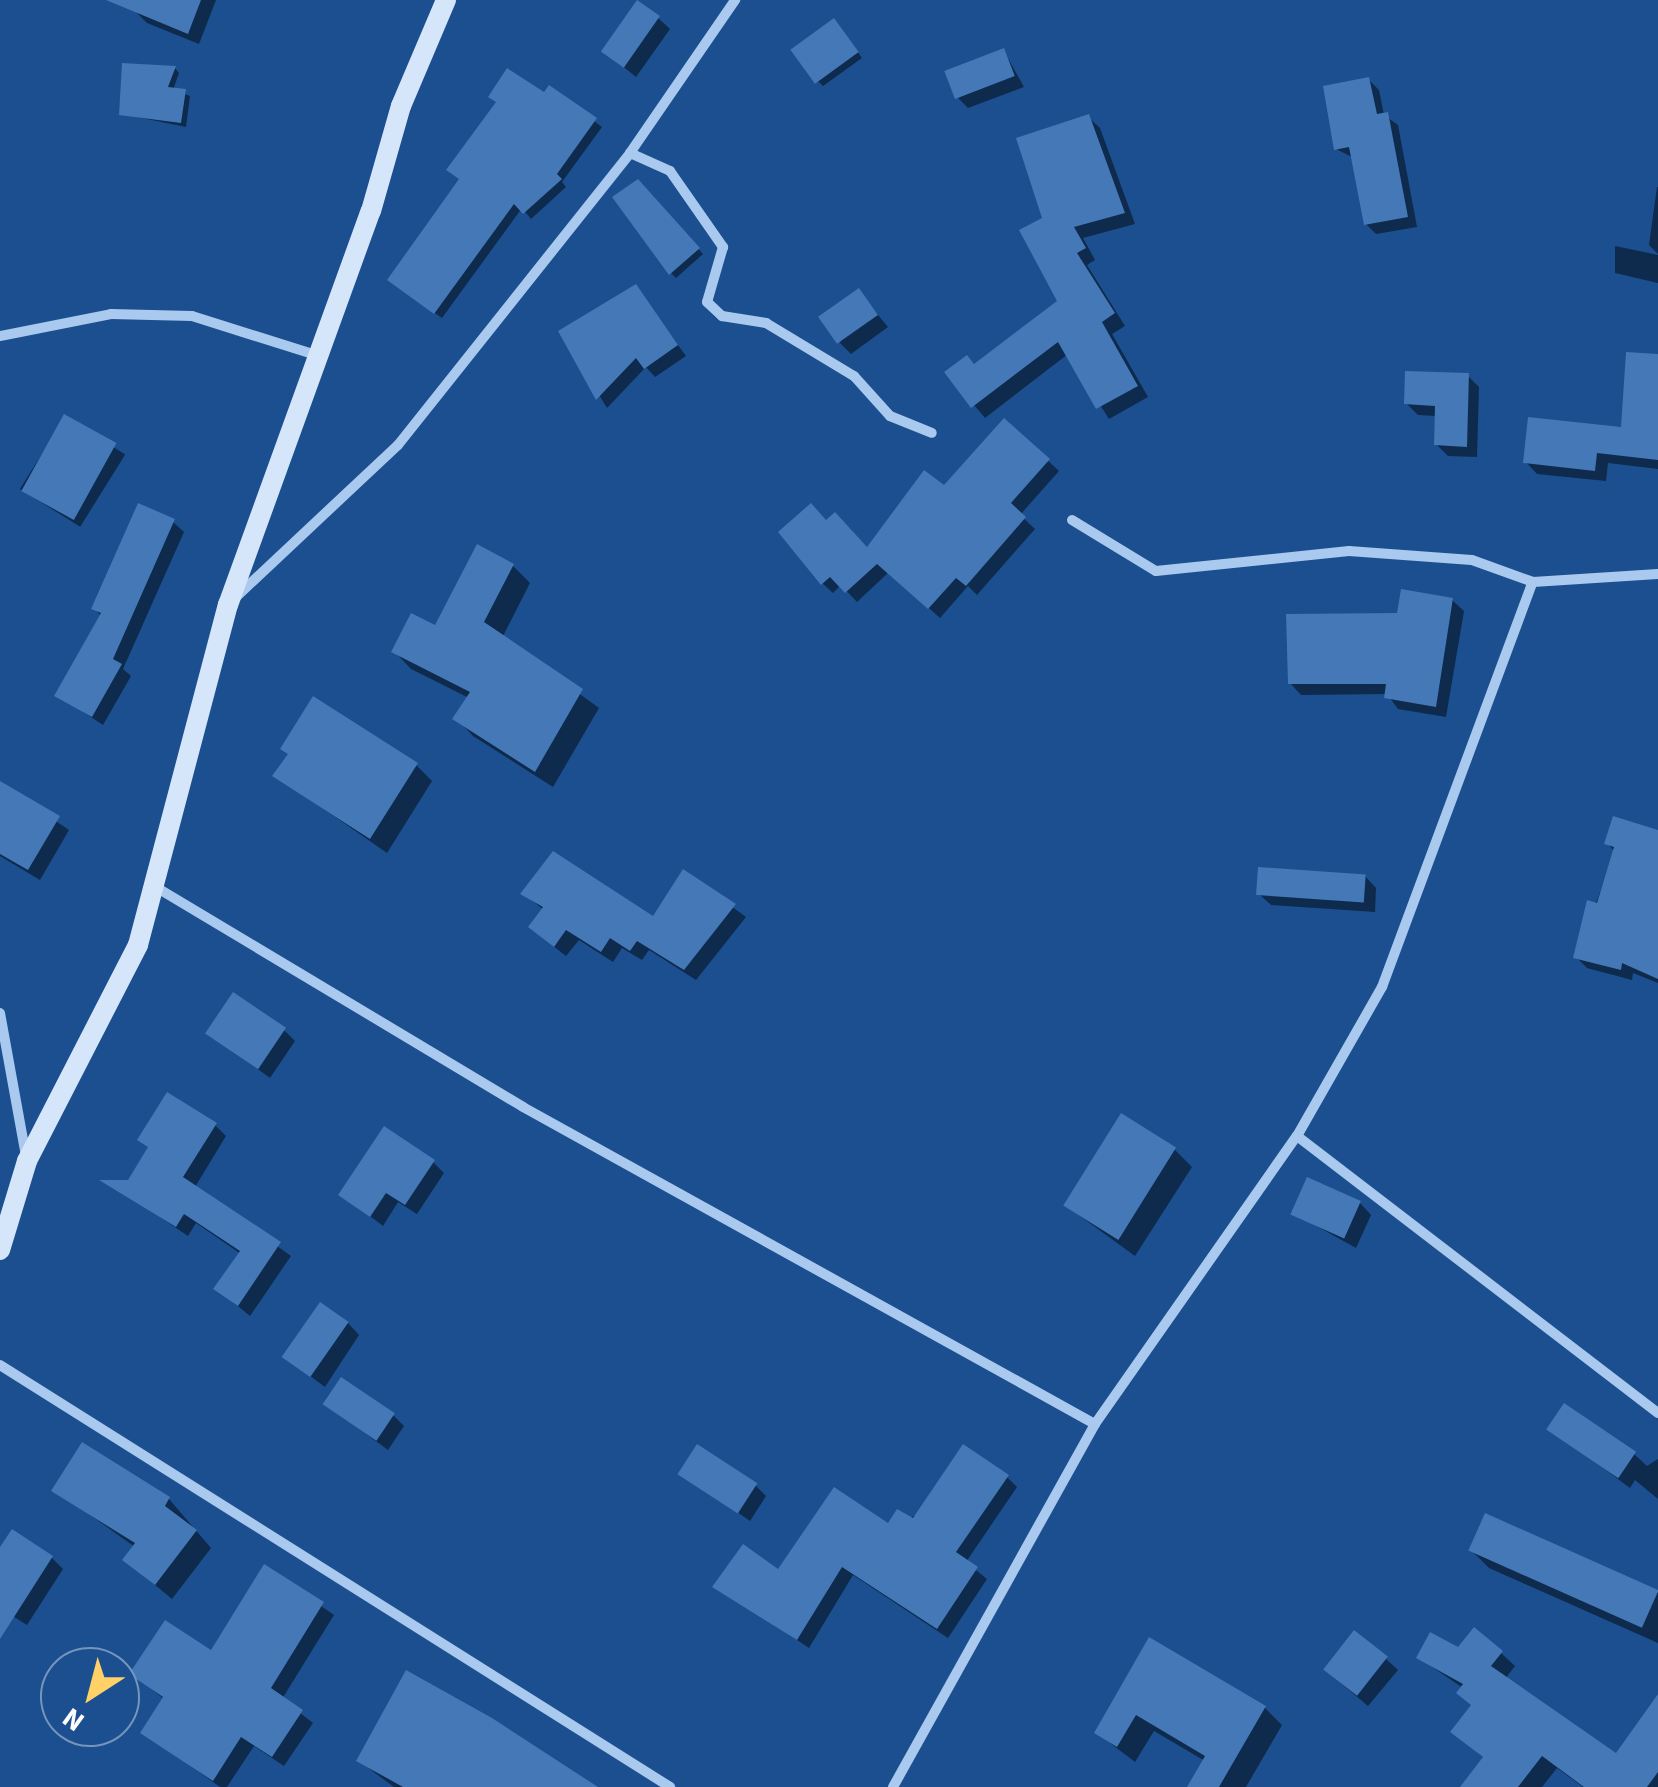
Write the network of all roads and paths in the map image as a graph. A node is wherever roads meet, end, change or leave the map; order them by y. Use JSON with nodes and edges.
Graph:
{"nodes":[{"id":1,"x":446,"y":0,"type":"edge"},
{"id":2,"x":735,"y":0,"type":"edge"},
{"id":3,"x":630,"y":153,"type":"junction"},
{"id":4,"x":0,"y":336,"type":"edge"},
{"id":5,"x":316,"y":355,"type":"junction"},
{"id":6,"x":932,"y":433,"type":"dead end"},
{"id":7,"x":1072,"y":520,"type":"dead end"},
{"id":8,"x":1658,"y":574,"type":"edge"},
{"id":9,"x":1532,"y":582,"type":"junction"},
{"id":10,"x":228,"y":605,"type":"junction"},
{"id":11,"x":154,"y":886,"type":"junction"},
{"id":12,"x":0,"y":1012,"type":"edge"},
{"id":13,"x":1297,"y":1136,"type":"junction"},
{"id":14,"x":27,"y":1162,"type":"junction"},
{"id":15,"x":0,"y":1250,"type":"edge"},
{"id":16,"x":0,"y":1365,"type":"edge"},
{"id":17,"x":1658,"y":1413,"type":"edge"},
{"id":18,"x":1095,"y":1424,"type":"junction"},
{"id":19,"x":670,"y":1787,"type":"edge"},
{"id":20,"x":893,"y":1787,"type":"edge"}],
"edges":[{"from":1,"to":5,"type":"street"},
{"from":2,"to":3,"type":"street"},
{"from":3,"to":6,"type":"street"},
{"from":3,"to":10,"type":"street"},
{"from":4,"to":5,"type":"street"},
{"from":5,"to":10,"type":"street"},
{"from":7,"to":9,"type":"street"},
{"from":8,"to":9,"type":"street"},
{"from":9,"to":13,"type":"street"},
{"from":10,"to":11,"type":"street"},
{"from":11,"to":14,"type":"street"},
{"from":11,"to":18,"type":"street"},
{"from":12,"to":14,"type":"street"},
{"from":13,"to":17,"type":"street"},
{"from":13,"to":18,"type":"street"},
{"from":14,"to":15,"type":"street"},
{"from":16,"to":19,"type":"street"},
{"from":18,"to":20,"type":"street"}]}
